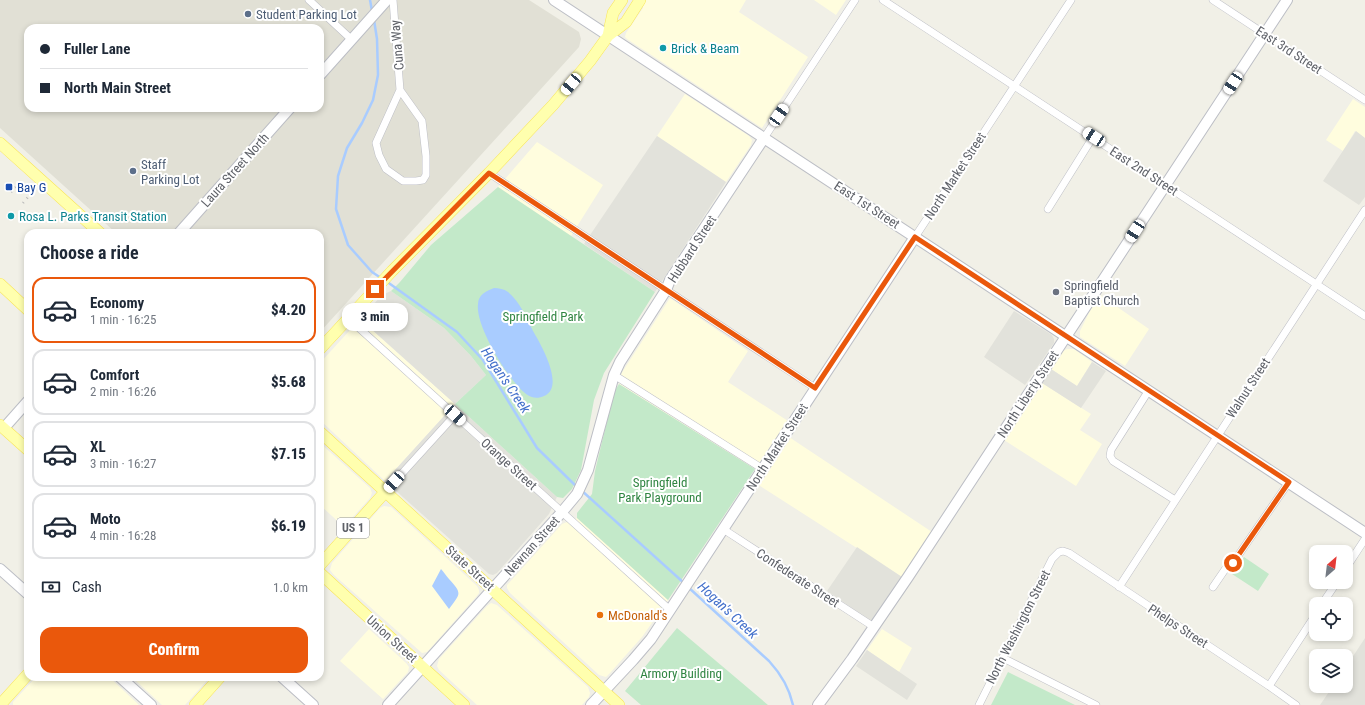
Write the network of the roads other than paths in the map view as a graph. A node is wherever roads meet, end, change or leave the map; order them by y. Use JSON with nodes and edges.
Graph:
{"nodes":[{"id":1,"x":309,"y":0,"type":"edge"},
{"id":2,"x":393,"y":0,"type":"edge"},
{"id":3,"x":554,"y":0,"type":"edge"},
{"id":4,"x":622,"y":0,"type":"edge"},
{"id":5,"x":640,"y":0,"type":"edge"},
{"id":6,"x":855,"y":0,"type":"edge"},
{"id":7,"x":883,"y":0,"type":"edge"},
{"id":8,"x":1071,"y":0,"type":"edge"},
{"id":9,"x":1213,"y":0,"type":"edge"},
{"id":10,"x":1287,"y":0,"type":"edge"},
{"id":11,"x":384,"y":3,"type":"edge"},
{"id":12,"x":1265,"y":34,"type":"junction"},
{"id":13,"x":608,"y":36,"type":"junction"},
{"id":14,"x":352,"y":40,"type":"junction"},
{"id":15,"x":324,"y":71,"type":"edge"},
{"id":16,"x":1014,"y":86,"type":"junction"},
{"id":17,"x":400,"y":90,"type":"junction"},
{"id":18,"x":1365,"y":100,"type":"edge"},
{"id":19,"x":286,"y":112,"type":"edge"},
{"id":20,"x":1094,"y":137,"type":"junction"},
{"id":21,"x":764,"y":138,"type":"junction"},
{"id":22,"x":0,"y":143,"type":"edge"},
{"id":23,"x":489,"y":173,"type":"junction"},
{"id":24,"x":1166,"y":185,"type":"junction"},
{"id":25,"x":1048,"y":209,"type":"dead end"},
{"id":26,"x":1365,"y":210,"type":"edge"},
{"id":27,"x":96,"y":229,"type":"edge"},
{"id":28,"x":183,"y":229,"type":"edge"},
{"id":29,"x":915,"y":237,"type":"junction"},
{"id":30,"x":0,"y":284,"type":"edge"},
{"id":31,"x":1316,"y":284,"type":"junction"},
{"id":32,"x":666,"y":290,"type":"junction"},
{"id":33,"x":24,"y":306,"type":"edge"},
{"id":34,"x":1365,"y":316,"type":"edge"},
{"id":35,"x":348,"y":318,"type":"junction"},
{"id":36,"x":1066,"y":336,"type":"junction"},
{"id":37,"x":324,"y":345,"type":"edge"},
{"id":38,"x":614,"y":375,"type":"junction"},
{"id":39,"x":815,"y":388,"type":"junction"},
{"id":40,"x":1149,"y":390,"type":"junction"},
{"id":41,"x":24,"y":405,"type":"edge"},
{"id":42,"x":455,"y":415,"type":"junction"},
{"id":43,"x":1,"y":429,"type":"edge"},
{"id":44,"x":1217,"y":435,"type":"junction"},
{"id":45,"x":324,"y":436,"type":"edge"},
{"id":46,"x":24,"y":447,"type":"edge"},
{"id":47,"x":763,"y":469,"type":"junction"},
{"id":48,"x":1289,"y":482,"type":"junction"},
{"id":49,"x":386,"y":491,"type":"junction"},
{"id":50,"x":1175,"y":500,"type":"junction"},
{"id":51,"x":562,"y":512,"type":"junction"},
{"id":52,"x":722,"y":529,"type":"junction"},
{"id":53,"x":1365,"y":533,"type":"edge"},
{"id":54,"x":1365,"y":539,"type":"edge"},
{"id":55,"x":1060,"y":552,"type":"joint"},
{"id":56,"x":1353,"y":557,"type":"edge"},
{"id":57,"x":324,"y":561,"type":"edge"},
{"id":58,"x":0,"y":569,"type":"edge"},
{"id":59,"x":324,"y":577,"type":"edge"},
{"id":60,"x":1118,"y":587,"type":"junction"},
{"id":61,"x":1213,"y":587,"type":"dead end"},
{"id":62,"x":492,"y":589,"type":"junction"},
{"id":63,"x":24,"y":590,"type":"edge"},
{"id":64,"x":670,"y":610,"type":"junction"},
{"id":65,"x":1309,"y":625,"type":"edge"},
{"id":66,"x":874,"y":627,"type":"junction"},
{"id":67,"x":1003,"y":658,"type":"junction"},
{"id":68,"x":422,"y":667,"type":"junction"},
{"id":69,"x":24,"y":678,"type":"edge"},
{"id":70,"x":124,"y":681,"type":"edge"},
{"id":71,"x":216,"y":681,"type":"edge"},
{"id":72,"x":286,"y":681,"type":"edge"},
{"id":73,"x":1269,"y":686,"type":"junction"},
{"id":74,"x":604,"y":691,"type":"junction"},
{"id":75,"x":0,"y":705,"type":"edge"},
{"id":76,"x":151,"y":705,"type":"edge"},
{"id":77,"x":195,"y":705,"type":"edge"},
{"id":78,"x":313,"y":705,"type":"edge"},
{"id":79,"x":388,"y":705,"type":"edge"},
{"id":80,"x":464,"y":705,"type":"edge"},
{"id":81,"x":591,"y":705,"type":"edge"},
{"id":82,"x":619,"y":705,"type":"edge"},
{"id":83,"x":818,"y":705,"type":"edge"},
{"id":84,"x":980,"y":705,"type":"edge"},
{"id":85,"x":1096,"y":705,"type":"edge"},
{"id":86,"x":1296,"y":705,"type":"edge"}],
"edges":[{"from":1,"to":14,"type":"street"},
{"from":2,"to":17,"type":"street","name":"Cuna Way"},
{"from":3,"to":13,"type":"street","name":"East 1st Street"},
{"from":4,"to":13,"type":"main road"},
{"from":5,"to":13,"type":"main road"},
{"from":6,"to":21,"type":"street","name":"Hubbard Street"},
{"from":7,"to":16,"type":"street","name":"East 2nd Street"},
{"from":8,"to":16,"type":"street","name":"North Market Street"},
{"from":9,"to":12,"type":"street","name":"East 3rd Street"},
{"from":10,"to":12,"type":"street","name":"North Liberty Street"},
{"from":11,"to":14,"type":"street"},
{"from":12,"to":18,"type":"street","name":"East 3rd Street"},
{"from":12,"to":24,"type":"street","name":"North Liberty Street"},
{"from":13,"to":21,"type":"street","name":"East 1st Street"},
{"from":13,"to":23,"type":"main road"},
{"from":14,"to":15,"type":"street"},
{"from":16,"to":20,"type":"street","name":"East 2nd Street"},
{"from":16,"to":29,"type":"street","name":"North Market Street"},
{"from":17,"to":17,"type":"street","name":"Cuna Way"},
{"from":19,"to":28,"type":"street","name":"Laura Street North"},
{"from":20,"to":24,"type":"street","name":"East 2nd Street"},
{"from":20,"to":25,"type":"street"},
{"from":21,"to":29,"type":"street","name":"East 1st Street"},
{"from":21,"to":32,"type":"street","name":"Hubbard Street"},
{"from":22,"to":27,"type":"main road"},
{"from":23,"to":32,"type":"street"},
{"from":23,"to":35,"type":"main road"},
{"from":24,"to":31,"type":"street","name":"East 2nd Street"},
{"from":24,"to":36,"type":"street","name":"North Liberty Street"},
{"from":26,"to":31,"type":"street","name":"Walnut Street"},
{"from":29,"to":36,"type":"street","name":"East 1st Street"},
{"from":29,"to":39,"type":"street","name":"North Market Street"},
{"from":30,"to":33,"type":"main road"},
{"from":31,"to":34,"type":"street","name":"East 2nd Street"},
{"from":31,"to":44,"type":"street","name":"Walnut Street"},
{"from":32,"to":38,"type":"street","name":"Hubbard Street"},
{"from":32,"to":39,"type":"street"},
{"from":35,"to":37,"type":"main road"},
{"from":35,"to":42,"type":"street","name":"Orange Street"},
{"from":36,"to":40,"type":"street","name":"East 1st Street"},
{"from":36,"to":66,"type":"street","name":"North Liberty Street"},
{"from":38,"to":47,"type":"street"},
{"from":38,"to":51,"type":"street","name":"Hubbard Street"},
{"from":39,"to":47,"type":"street","name":"North Market Street"},
{"from":40,"to":44,"type":"street","name":"East 1st Street"},
{"from":40,"to":50,"type":"street"},
{"from":41,"to":43,"type":"street"},
{"from":42,"to":49,"type":"street"},
{"from":42,"to":51,"type":"street","name":"Orange Street"},
{"from":43,"to":46,"type":"main road"},
{"from":44,"to":48,"type":"street","name":"East 1st Street"},
{"from":44,"to":50,"type":"street","name":"Walnut Street"},
{"from":45,"to":49,"type":"main road","name":"State Street"},
{"from":47,"to":52,"type":"street","name":"North Market Street"},
{"from":48,"to":53,"type":"street","name":"East 1st Street"},
{"from":48,"to":61,"type":"street"},
{"from":49,"to":57,"type":"main road","number":"US 1"},
{"from":49,"to":62,"type":"main road","name":"State Street"},
{"from":50,"to":60,"type":"street","name":"Walnut Street"},
{"from":51,"to":62,"type":"street","name":"Newnan Street"},
{"from":51,"to":64,"type":"street","name":"Orange Street"},
{"from":52,"to":64,"type":"street","name":"North Market Street"},
{"from":52,"to":66,"type":"street","name":"Confederate Street"},
{"from":54,"to":56,"type":"street"},
{"from":55,"to":60,"type":"street","name":"Phelps Street"},
{"from":55,"to":67,"type":"street","name":"North Washington Street"},
{"from":58,"to":63,"type":"street"},
{"from":59,"to":68,"type":"main road","name":"Union Street"},
{"from":60,"to":73,"type":"street","name":"Phelps Street"},
{"from":62,"to":68,"type":"street","name":"Newnan Street"},
{"from":62,"to":74,"type":"main road","name":"State Street"},
{"from":64,"to":74,"type":"street","name":"North Market Street"},
{"from":65,"to":73,"type":"street"},
{"from":66,"to":83,"type":"street","name":"North Liberty Street"},
{"from":67,"to":84,"type":"street","name":"North Washington Street"},
{"from":67,"to":85,"type":"street"},
{"from":68,"to":79,"type":"street","name":"Newnan Street"},
{"from":68,"to":80,"type":"main road","name":"Union Street"},
{"from":69,"to":75,"type":"main road"},
{"from":70,"to":76,"type":"street"},
{"from":71,"to":77,"type":"main road"},
{"from":72,"to":78,"type":"street"},
{"from":73,"to":86,"type":"street","name":"Phelps Street"},
{"from":74,"to":81,"type":"street","name":"North Market Street"},
{"from":74,"to":82,"type":"main road","name":"State Street"}]}
